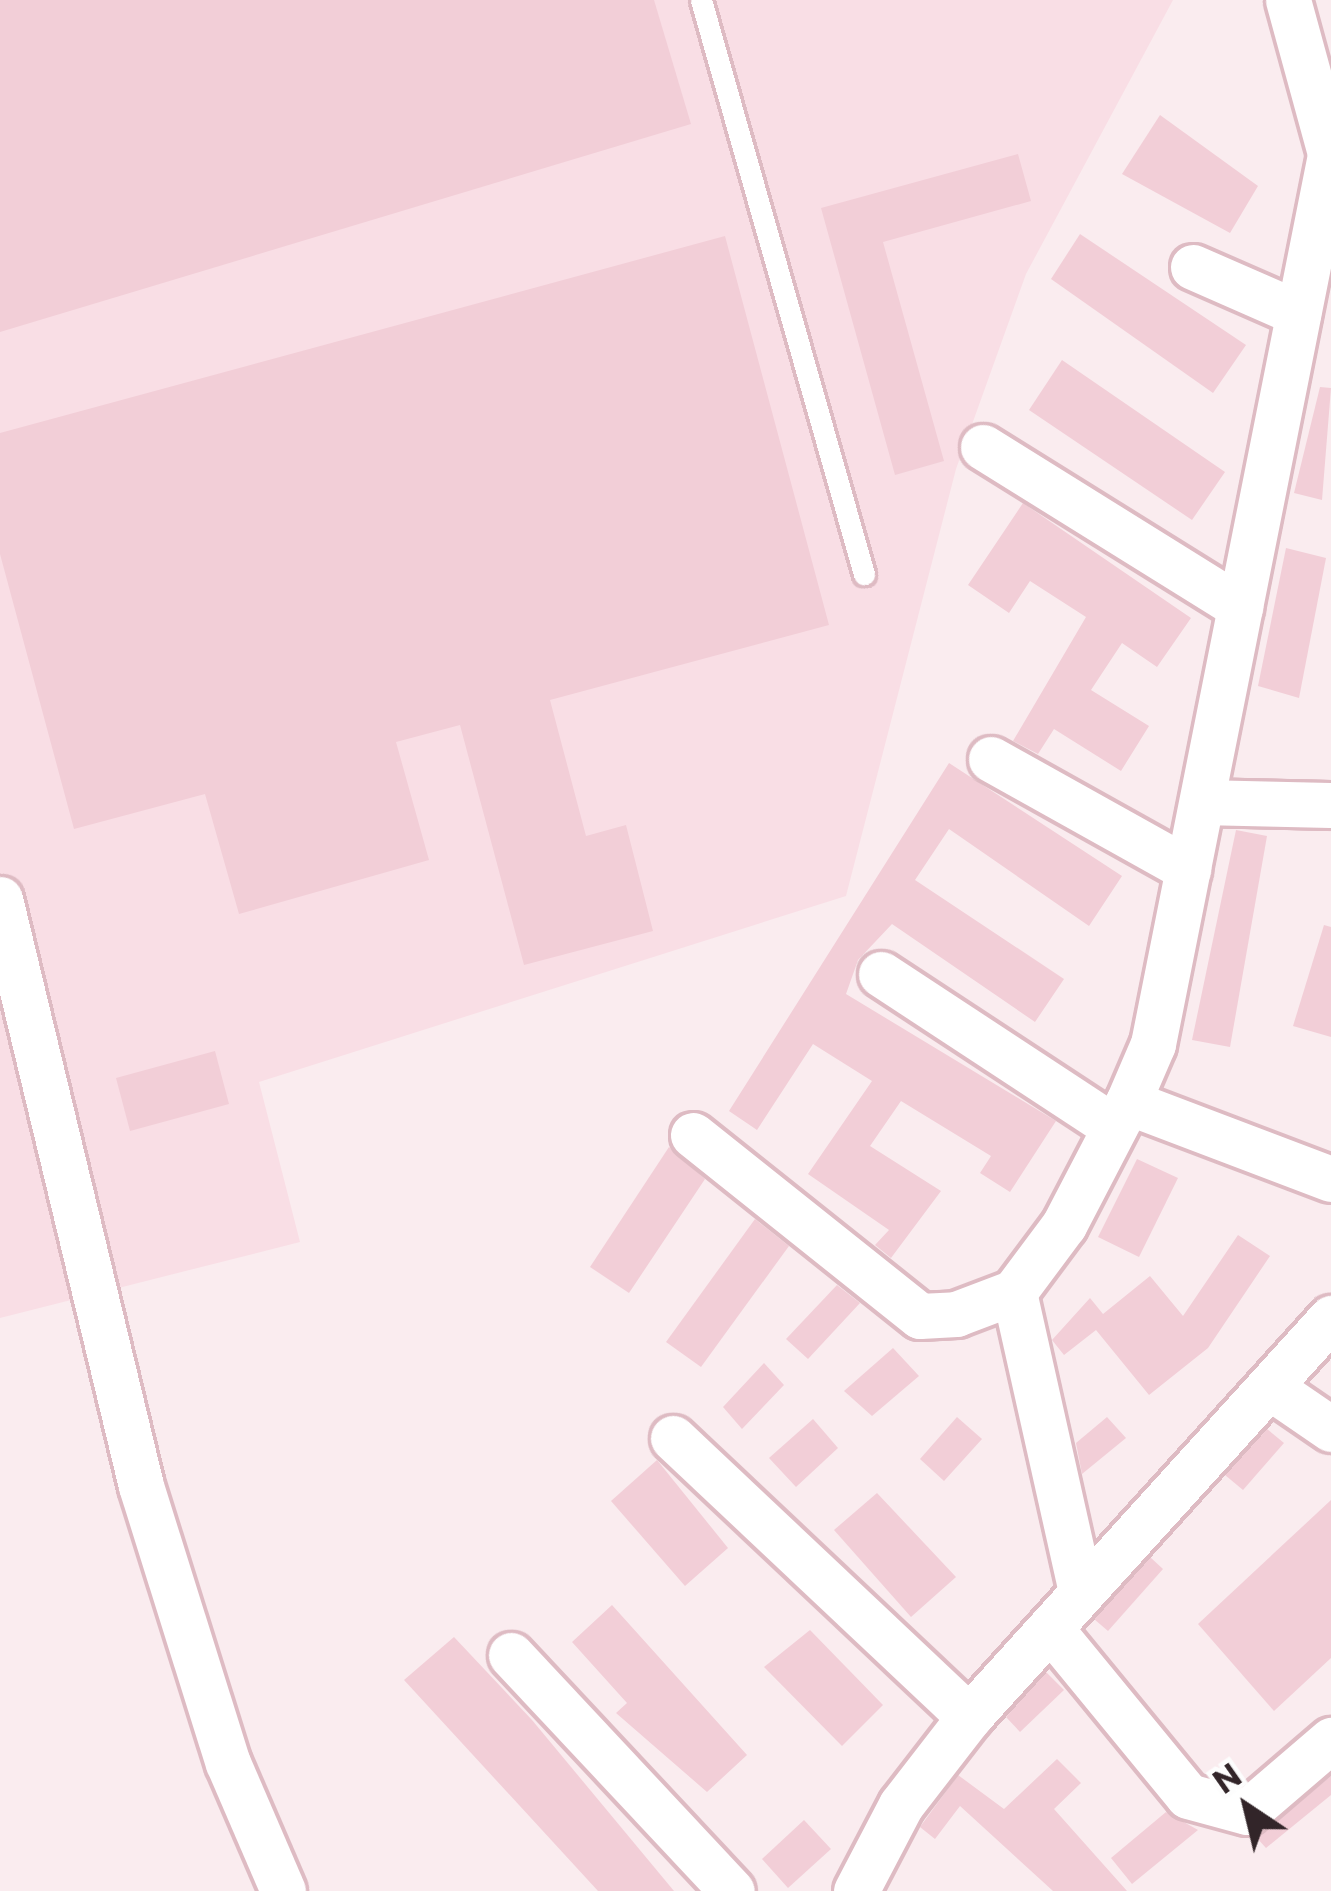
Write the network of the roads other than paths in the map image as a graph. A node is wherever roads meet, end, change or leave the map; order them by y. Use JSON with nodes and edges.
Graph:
{"nodes":[{"id":1,"x":701,"y":0,"type":"edge"},
{"id":2,"x":1288,"y":0,"type":"edge"},
{"id":3,"x":1330,"y":155,"type":"edge"},
{"id":4,"x":1193,"y":267,"type":"dead end"},
{"id":5,"x":1298,"y":314,"type":"junction"},
{"id":6,"x":983,"y":447,"type":"dead end"},
{"id":7,"x":864,"y":574,"type":"dead end"},
{"id":8,"x":1240,"y":607,"type":"junction"},
{"id":9,"x":991,"y":759,"type":"dead end"},
{"id":10,"x":1202,"y":802,"type":"junction"},
{"id":11,"x":1331,"y":805,"type":"edge"},
{"id":12,"x":1188,"y":869,"type":"junction"},
{"id":13,"x":0,"y":898,"type":"edge"},
{"id":14,"x":881,"y":974,"type":"dead end"},
{"id":15,"x":1121,"y":1114,"type":"junction"},
{"id":16,"x":693,"y":1135,"type":"dead end"},
{"id":17,"x":1331,"y":1179,"type":"edge"},
{"id":18,"x":1014,"y":1292,"type":"junction"},
{"id":19,"x":1331,"y":1318,"type":"edge"},
{"id":20,"x":1274,"y":1390,"type":"junction"},
{"id":21,"x":1331,"y":1429,"type":"edge"},
{"id":22,"x":673,"y":1438,"type":"dead end"},
{"id":23,"x":1080,"y":1586,"type":"junction"},
{"id":24,"x":1050,"y":1628,"type":"junction"},
{"id":25,"x":511,"y":1655,"type":"dead end"},
{"id":26,"x":969,"y":1717,"type":"junction"},
{"id":27,"x":1331,"y":1740,"type":"edge"},
{"id":28,"x":283,"y":1891,"type":"edge"},
{"id":29,"x":732,"y":1891,"type":"edge"},
{"id":30,"x":856,"y":1891,"type":"edge"}],
"edges":[{"from":1,"to":7,"type":"lane"},
{"from":2,"to":3,"type":"street"},
{"from":3,"to":5,"type":"street"},
{"from":4,"to":5,"type":"street"},
{"from":5,"to":8,"type":"street"},
{"from":6,"to":8,"type":"street"},
{"from":8,"to":10,"type":"street"},
{"from":9,"to":12,"type":"street"},
{"from":10,"to":11,"type":"street"},
{"from":10,"to":12,"type":"street"},
{"from":12,"to":15,"type":"street"},
{"from":13,"to":28,"type":"street"},
{"from":14,"to":15,"type":"street"},
{"from":15,"to":17,"type":"street"},
{"from":15,"to":18,"type":"street"},
{"from":16,"to":18,"type":"street"},
{"from":18,"to":23,"type":"street"},
{"from":19,"to":20,"type":"street"},
{"from":20,"to":21,"type":"street"},
{"from":20,"to":23,"type":"street"},
{"from":22,"to":26,"type":"street"},
{"from":23,"to":24,"type":"street"},
{"from":24,"to":26,"type":"street"},
{"from":24,"to":27,"type":"street"},
{"from":25,"to":29,"type":"street"},
{"from":26,"to":30,"type":"street"}]}
